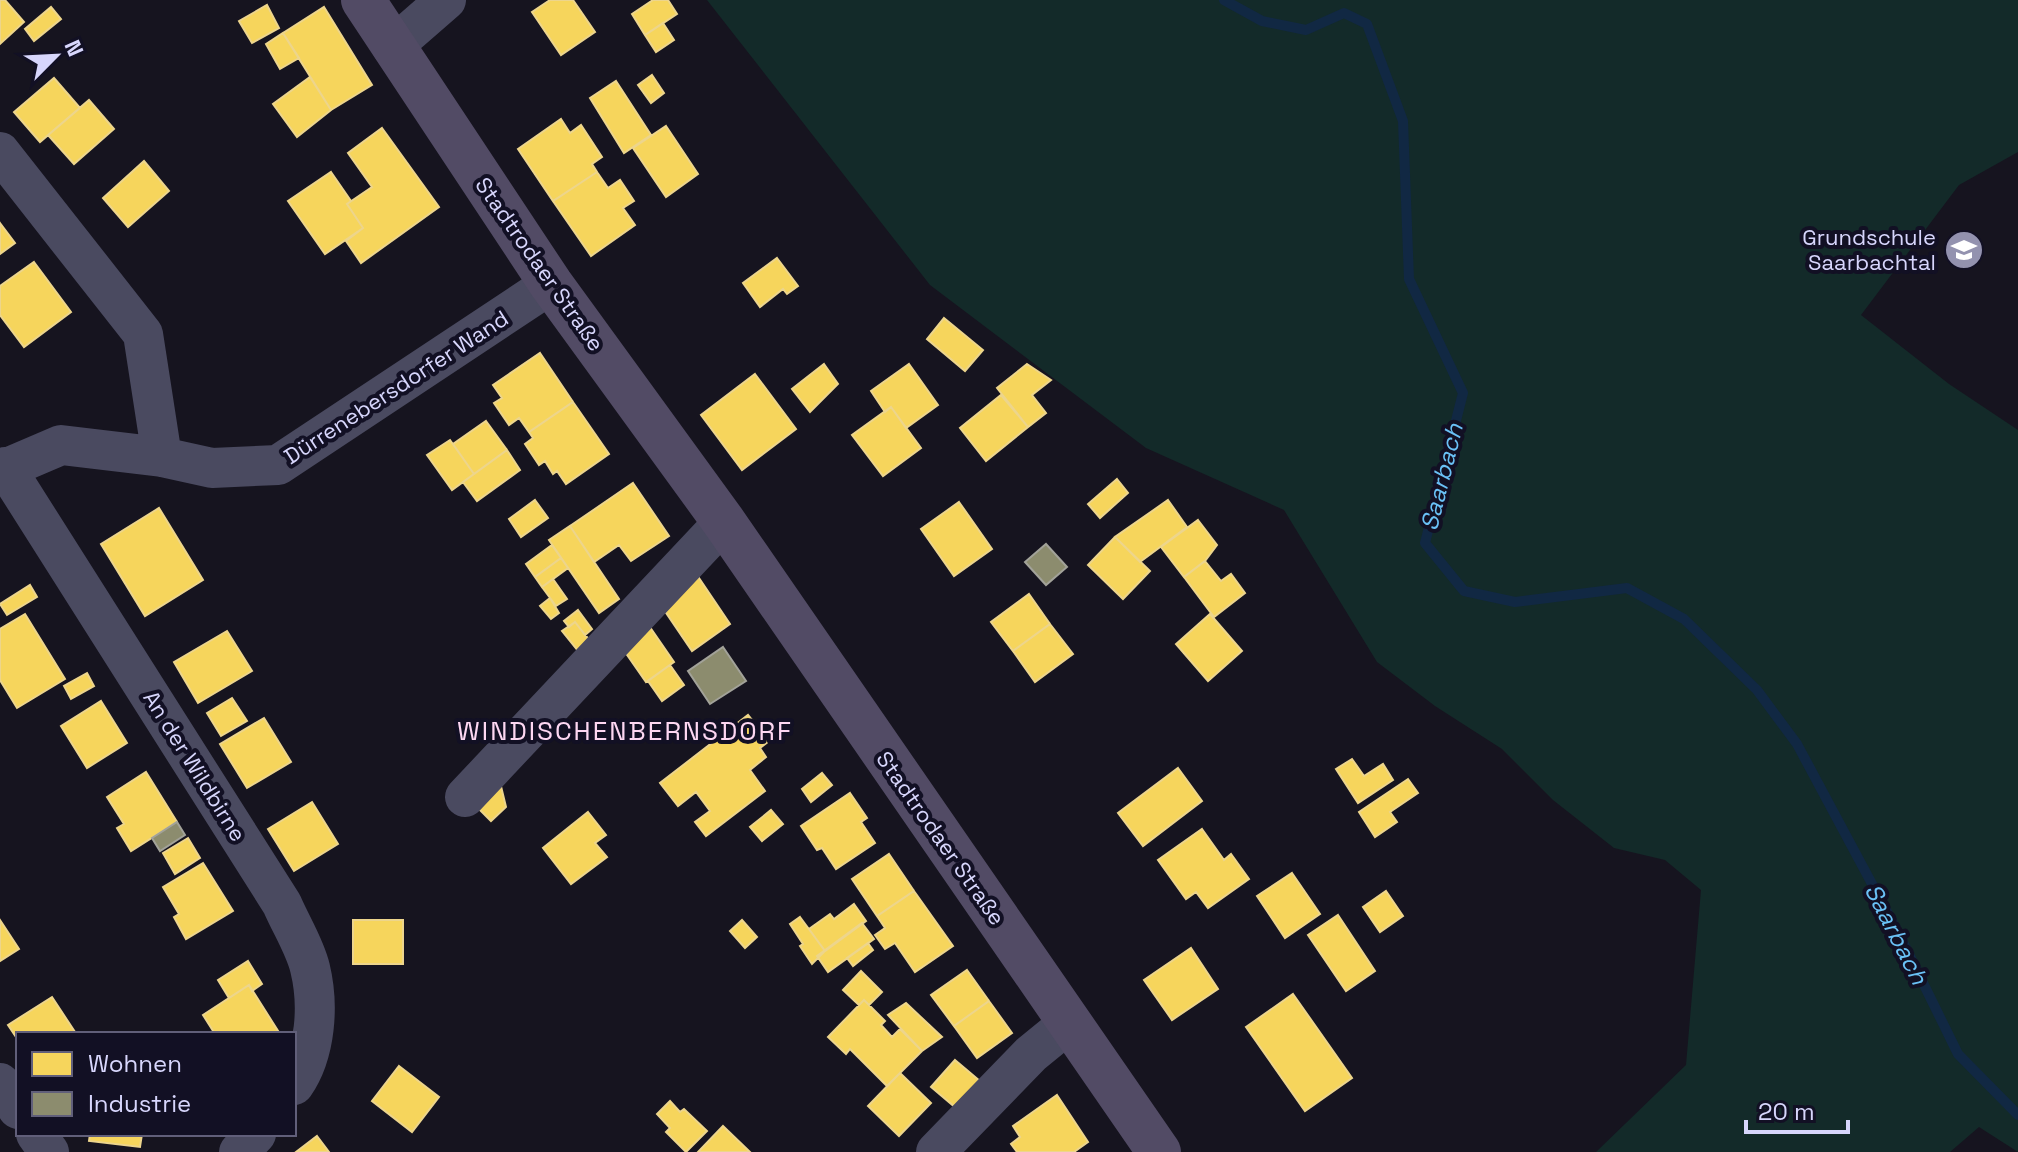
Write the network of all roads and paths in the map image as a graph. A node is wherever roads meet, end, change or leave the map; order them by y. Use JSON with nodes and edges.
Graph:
{"nodes":[{"id":1,"x":363,"y":0,"type":"edge"},
{"id":2,"x":446,"y":0,"type":"edge"},
{"id":3,"x":392,"y":47,"type":"junction"},
{"id":4,"x":0,"y":152,"type":"edge"},
{"id":5,"x":551,"y":284,"type":"junction"},
{"id":6,"x":162,"y":457,"type":"junction"},
{"id":7,"x":2,"y":469,"type":"edge"},
{"id":8,"x":724,"y":522,"type":"junction"},
{"id":9,"x":465,"y":797,"type":"dead end"},
{"id":10,"x":1069,"y":1023,"type":"junction"},
{"id":11,"x":296,"y":1082,"type":"edge"},
{"id":12,"x":0,"y":1083,"type":"edge"},
{"id":13,"x":16,"y":1106,"type":"edge"},
{"id":14,"x":254,"y":1136,"type":"edge"},
{"id":15,"x":239,"y":1152,"type":"edge"},
{"id":16,"x":936,"y":1152,"type":"edge"},
{"id":17,"x":1159,"y":1152,"type":"edge"}],
"edges":[{"from":1,"to":3,"type":"main road","name":"Stadtrodaer Straße"},
{"from":2,"to":3,"type":"street"},
{"from":3,"to":5,"type":"main road","name":"Stadtrodaer Straße"},
{"from":4,"to":6,"type":"street"},
{"from":5,"to":6,"type":"street","name":"Dürrenebersdorfer Wand"},
{"from":5,"to":8,"type":"main road","name":"Stadtrodaer Straße"},
{"from":6,"to":7,"type":"street","name":"Dürrenebersdorfer Wand"},
{"from":7,"to":11,"type":"street","name":"An der Wildbirne"},
{"from":8,"to":9,"type":"street"},
{"from":8,"to":10,"type":"main road","name":"Stadtrodaer Straße"},
{"from":10,"to":16,"type":"street"},
{"from":10,"to":17,"type":"main road","name":"Stadtrodaer Straße"},
{"from":12,"to":13,"type":"street"},
{"from":14,"to":15,"type":"street"}]}
